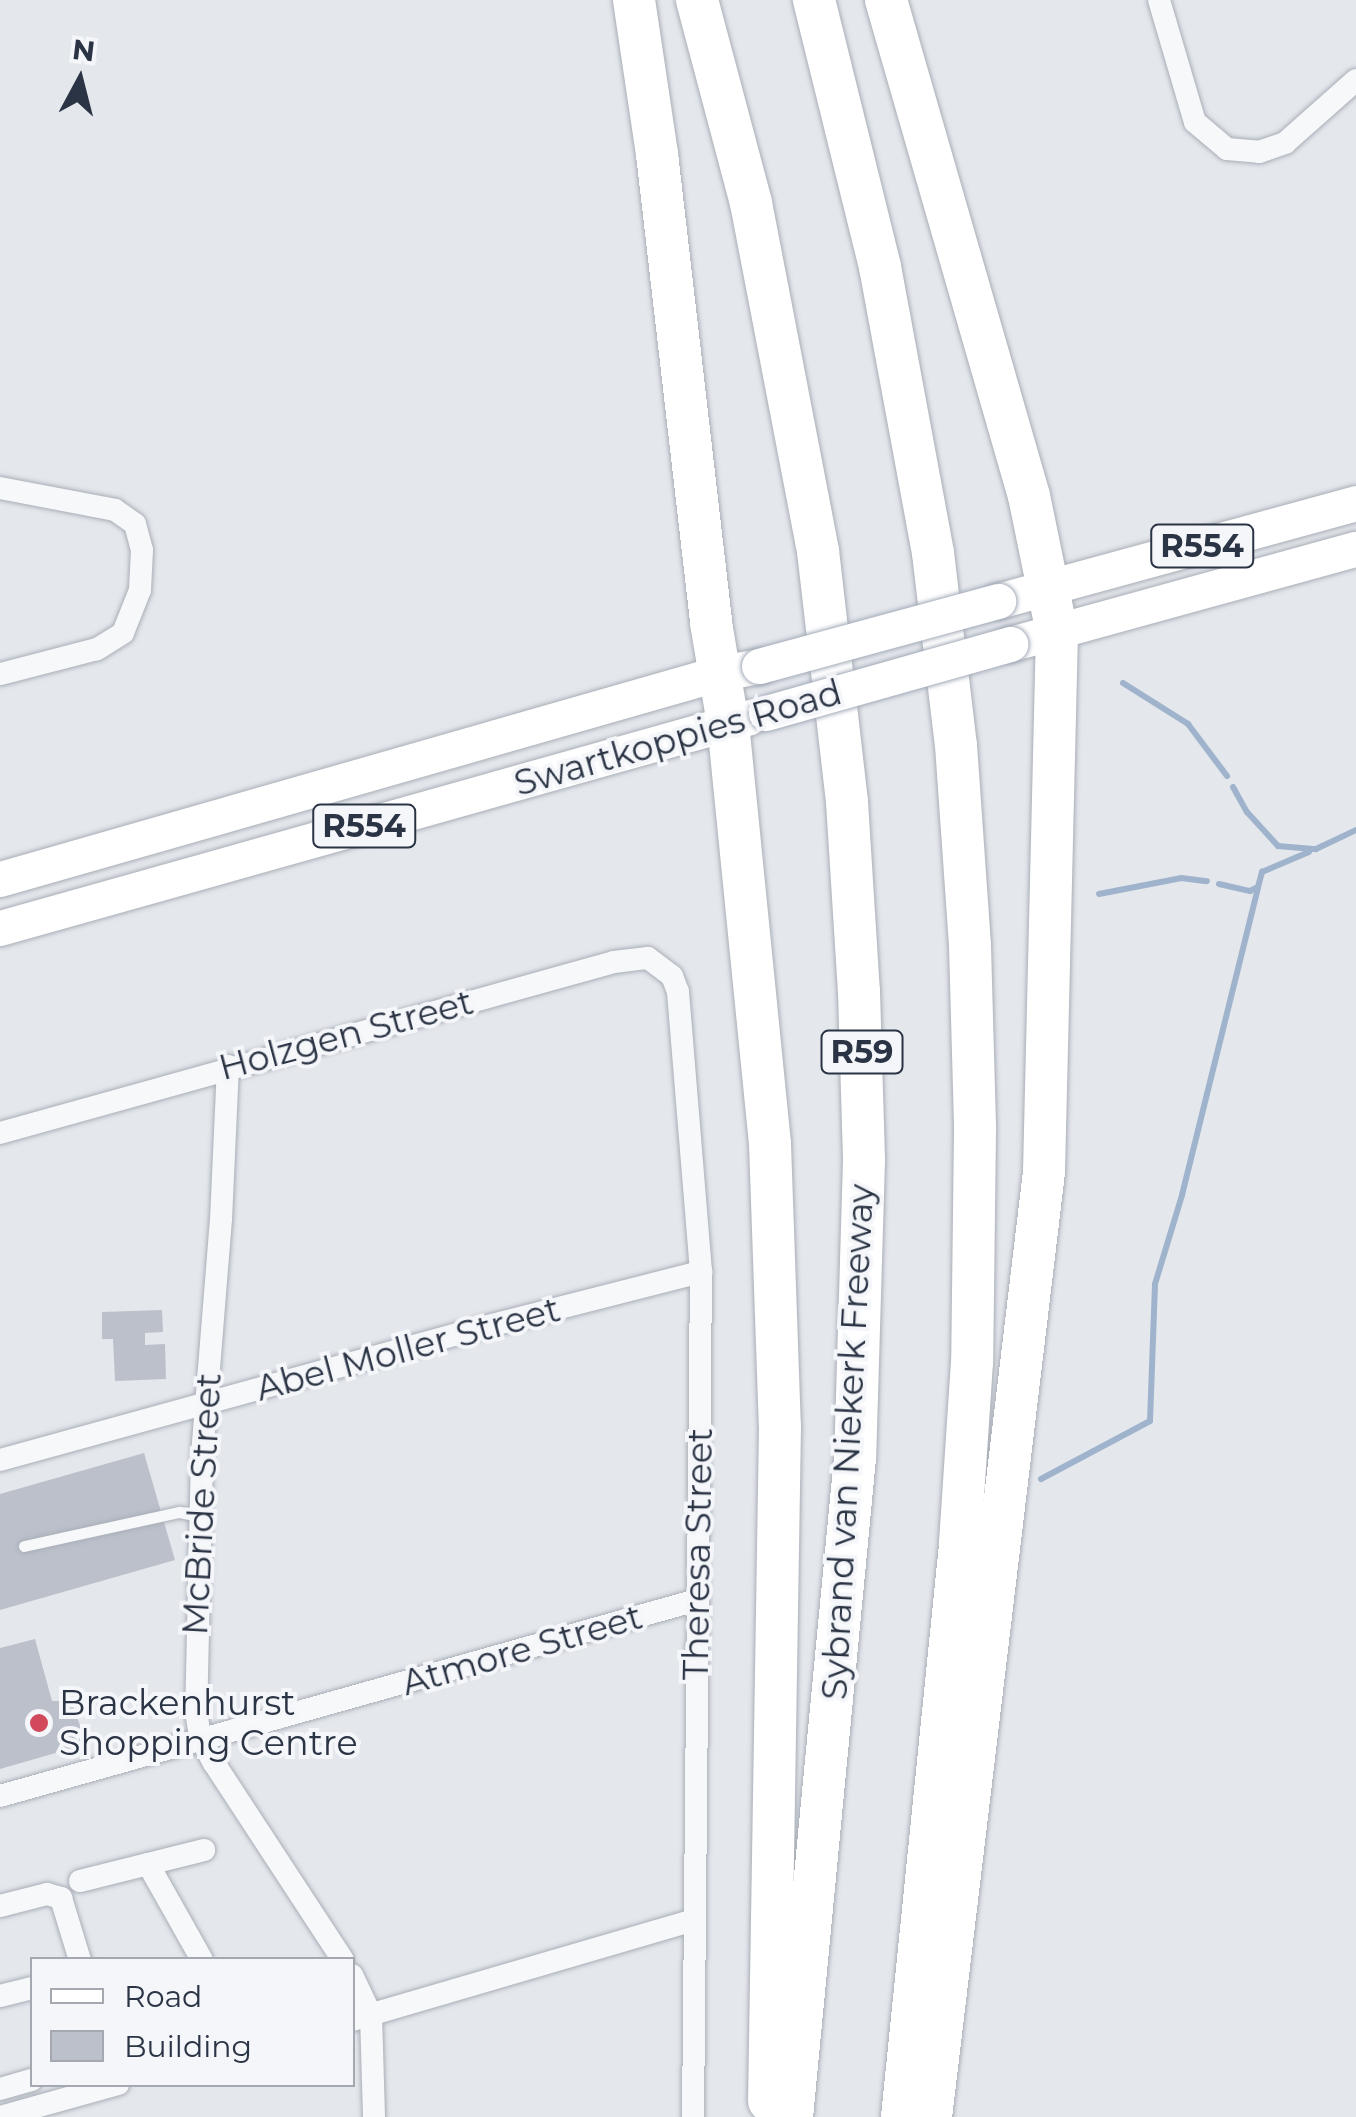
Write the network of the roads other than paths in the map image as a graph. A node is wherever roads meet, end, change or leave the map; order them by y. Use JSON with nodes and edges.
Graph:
{"nodes":[{"id":1,"x":634,"y":0,"type":"edge"},
{"id":2,"x":697,"y":0,"type":"edge"},
{"id":3,"x":814,"y":0,"type":"edge"},
{"id":4,"x":886,"y":0,"type":"edge"},
{"id":5,"x":1159,"y":0,"type":"edge"},
{"id":6,"x":1356,"y":80,"type":"edge"},
{"id":7,"x":0,"y":488,"type":"edge"},
{"id":8,"x":1356,"y":503,"type":"edge"},
{"id":9,"x":1356,"y":549,"type":"edge"},
{"id":10,"x":1048,"y":588,"type":"junction"},
{"id":11,"x":1057,"y":632,"type":"junction"},
{"id":12,"x":740,"y":670,"type":"junction"},
{"id":13,"x":0,"y":674,"type":"edge"},
{"id":14,"x":748,"y":718,"type":"junction"},
{"id":15,"x":0,"y":878,"type":"edge"},
{"id":16,"x":0,"y":928,"type":"edge"},
{"id":17,"x":678,"y":992,"type":"joint"},
{"id":18,"x":228,"y":1066,"type":"junction"},
{"id":19,"x":0,"y":1133,"type":"edge"},
{"id":20,"x":702,"y":1272,"type":"junction"},
{"id":21,"x":206,"y":1406,"type":"junction"},
{"id":22,"x":0,"y":1460,"type":"edge"},
{"id":23,"x":200,"y":1516,"type":"junction"},
{"id":24,"x":24,"y":1546,"type":"dead end"},
{"id":25,"x":696,"y":1600,"type":"junction"},
{"id":26,"x":200,"y":1737,"type":"junction"},
{"id":27,"x":0,"y":1796,"type":"edge"},
{"id":28,"x":204,"y":1850,"type":"dead end"},
{"id":29,"x":148,"y":1864,"type":"junction"},
{"id":30,"x":80,"y":1881,"type":"dead end"},
{"id":31,"x":0,"y":1906,"type":"edge"},
{"id":32,"x":694,"y":1920,"type":"junction"},
{"id":33,"x":79,"y":1957,"type":"edge"},
{"id":34,"x":200,"y":1957,"type":"edge"},
{"id":35,"x":342,"y":1957,"type":"edge"},
{"id":36,"x":355,"y":1987,"type":"edge"},
{"id":37,"x":30,"y":1988,"type":"edge"},
{"id":38,"x":0,"y":1996,"type":"edge"},
{"id":39,"x":362,"y":2017,"type":"edge"},
{"id":40,"x":30,"y":2081,"type":"edge"},
{"id":41,"x":109,"y":2087,"type":"edge"},
{"id":42,"x":0,"y":2089,"type":"edge"},
{"id":43,"x":0,"y":2117,"type":"edge"},
{"id":44,"x":374,"y":2117,"type":"edge"},
{"id":45,"x":692,"y":2117,"type":"edge"},
{"id":46,"x":768,"y":2117,"type":"edge"},
{"id":47,"x":792,"y":2117,"type":"edge"},
{"id":48,"x":902,"y":2117,"type":"edge"},
{"id":49,"x":931,"y":2117,"type":"edge"}],
"edges":[{"from":1,"to":12,"type":"highway"},
{"from":2,"to":47,"type":"highway","name":"Sybrand van Niekerk Freeway","number":"R59"},
{"from":3,"to":48,"type":"highway"},
{"from":4,"to":10,"type":"highway"},
{"from":5,"to":6,"type":"street"},
{"from":7,"to":13,"type":"street"},
{"from":8,"to":10,"type":"main road","name":"Swartkoppies Road","number":"R554"},
{"from":9,"to":11,"type":"main road","name":"Swartkoppies Road","number":"R554"},
{"from":10,"to":11,"type":"highway"},
{"from":10,"to":12,"type":"main road","name":"Swartkoppies Road","number":"R554","bridge":true},
{"from":11,"to":14,"type":"main road","name":"Swartkoppies Road","number":"R554","bridge":true},
{"from":11,"to":49,"type":"highway"},
{"from":12,"to":14,"type":"highway"},
{"from":12,"to":15,"type":"main road","name":"Swartkoppies Road","number":"R554"},
{"from":14,"to":16,"type":"main road","name":"Swartkoppies Road","number":"R554"},
{"from":14,"to":46,"type":"highway"},
{"from":17,"to":18,"type":"street","name":"Holzgen Street"},
{"from":17,"to":20,"type":"street","name":"Theresa Street"},
{"from":18,"to":19,"type":"street","name":"Holzgen Street"},
{"from":18,"to":21,"type":"street","name":"McBride Street"},
{"from":20,"to":21,"type":"street","name":"Abel Moller Street"},
{"from":20,"to":25,"type":"street","name":"Theresa Street"},
{"from":21,"to":22,"type":"street","name":"Abel Moller Street"},
{"from":21,"to":23,"type":"street","name":"McBride Street"},
{"from":23,"to":24,"type":"lane"},
{"from":23,"to":26,"type":"street","name":"McBride Street"},
{"from":25,"to":26,"type":"street","name":"Atmore Street"},
{"from":25,"to":32,"type":"street","name":"Theresa Street"},
{"from":26,"to":27,"type":"street","name":"Atmore Street"},
{"from":26,"to":35,"type":"street","name":"McBride Street"},
{"from":28,"to":29,"type":"street"},
{"from":29,"to":30,"type":"street"},
{"from":29,"to":34,"type":"street"},
{"from":31,"to":33,"type":"street"},
{"from":32,"to":39,"type":"street"},
{"from":32,"to":45,"type":"street","name":"Theresa Street"},
{"from":36,"to":39,"type":"street"},
{"from":37,"to":38,"type":"street"},
{"from":39,"to":44,"type":"street"},
{"from":40,"to":42,"type":"street"},
{"from":41,"to":43,"type":"street"}]}
